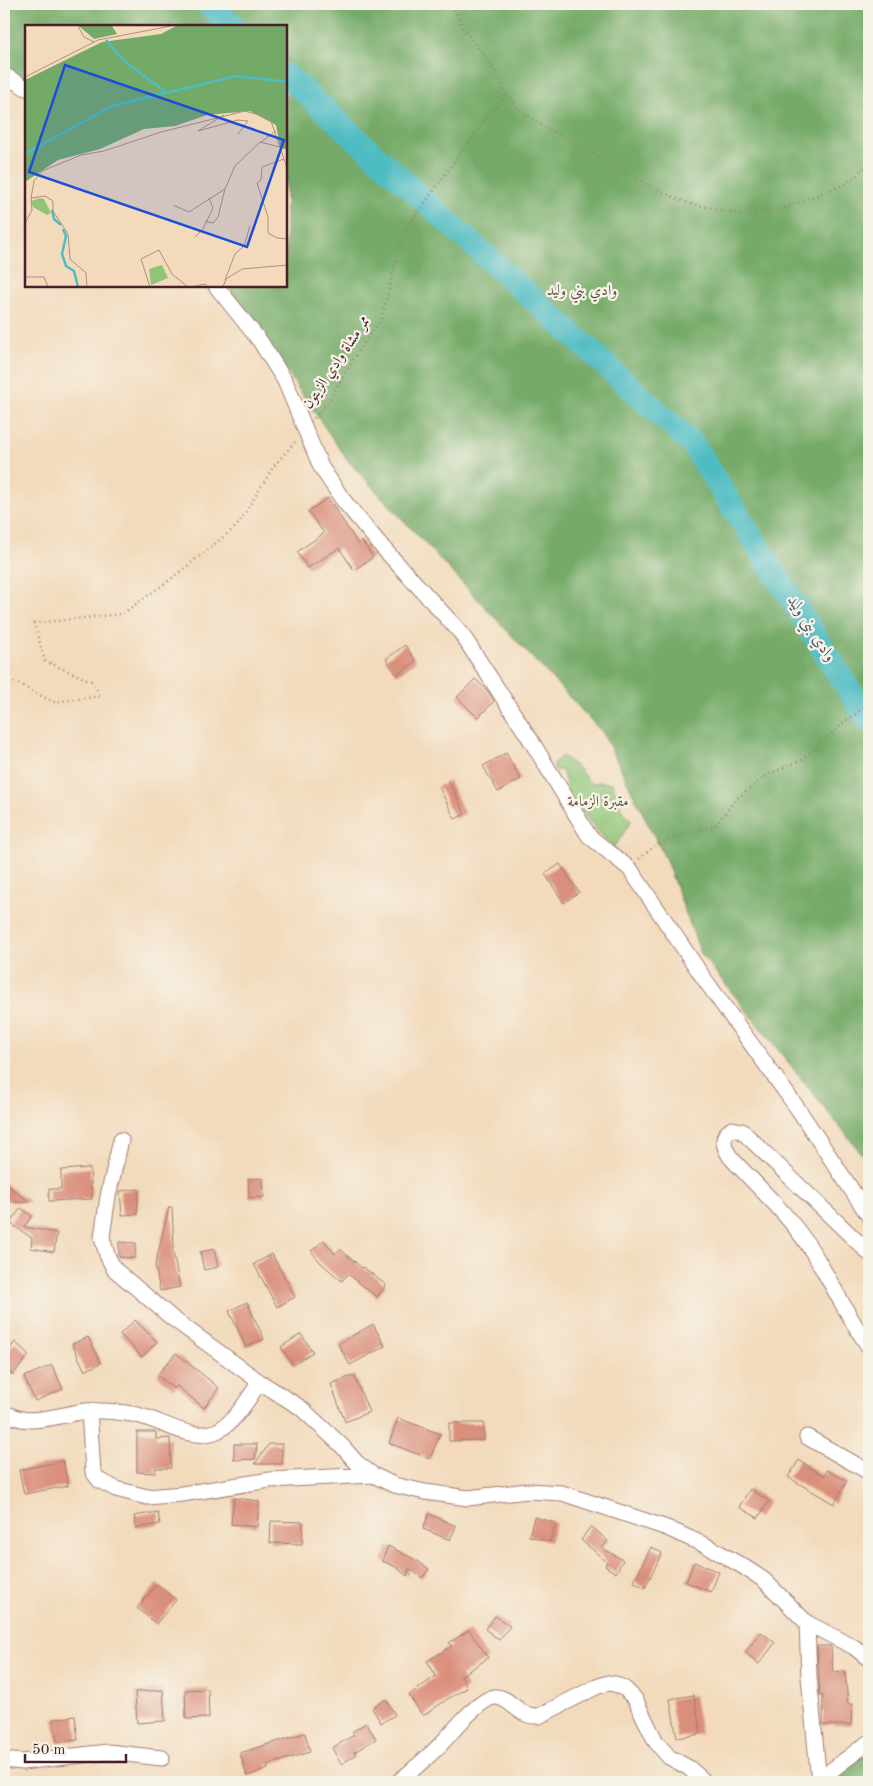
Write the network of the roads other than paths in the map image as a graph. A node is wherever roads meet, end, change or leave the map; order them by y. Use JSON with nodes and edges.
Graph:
{"nodes":[{"id":1,"x":4,"y":75,"type":"edge"},
{"id":2,"x":25,"y":87,"type":"edge"},
{"id":3,"x":218,"y":288,"type":"edge"},
{"id":4,"x":121,"y":1140,"type":"dead end"},
{"id":5,"x":869,"y":1216,"type":"edge"},
{"id":6,"x":869,"y":1253,"type":"edge"},
{"id":7,"x":869,"y":1348,"type":"edge"},
{"id":8,"x":260,"y":1382,"type":"junction"},
{"id":9,"x":89,"y":1411,"type":"junction"},
{"id":10,"x":4,"y":1413,"type":"edge"},
{"id":11,"x":807,"y":1437,"type":"dead end"},
{"id":12,"x":869,"y":1472,"type":"edge"},
{"id":13,"x":373,"y":1475,"type":"junction"},
{"id":14,"x":807,"y":1623,"type":"junction"},
{"id":15,"x":869,"y":1659,"type":"edge"},
{"id":16,"x":869,"y":1742,"type":"edge"},
{"id":17,"x":162,"y":1758,"type":"dead end"},
{"id":18,"x":4,"y":1760,"type":"edge"},
{"id":19,"x":398,"y":1782,"type":"edge"},
{"id":20,"x":705,"y":1782,"type":"edge"},
{"id":21,"x":818,"y":1782,"type":"edge"}],
"edges":[{"from":1,"to":2,"type":"street"},
{"from":3,"to":5,"type":"street"},
{"from":4,"to":8,"type":"street"},
{"from":6,"to":7,"type":"street"},
{"from":8,"to":9,"type":"street"},
{"from":8,"to":13,"type":"street"},
{"from":9,"to":10,"type":"street"},
{"from":9,"to":13,"type":"street"},
{"from":11,"to":12,"type":"street"},
{"from":13,"to":14,"type":"street"},
{"from":14,"to":15,"type":"street"},
{"from":14,"to":21,"type":"street"},
{"from":16,"to":21,"type":"street"},
{"from":17,"to":18,"type":"street"},
{"from":19,"to":20,"type":"street"}]}
